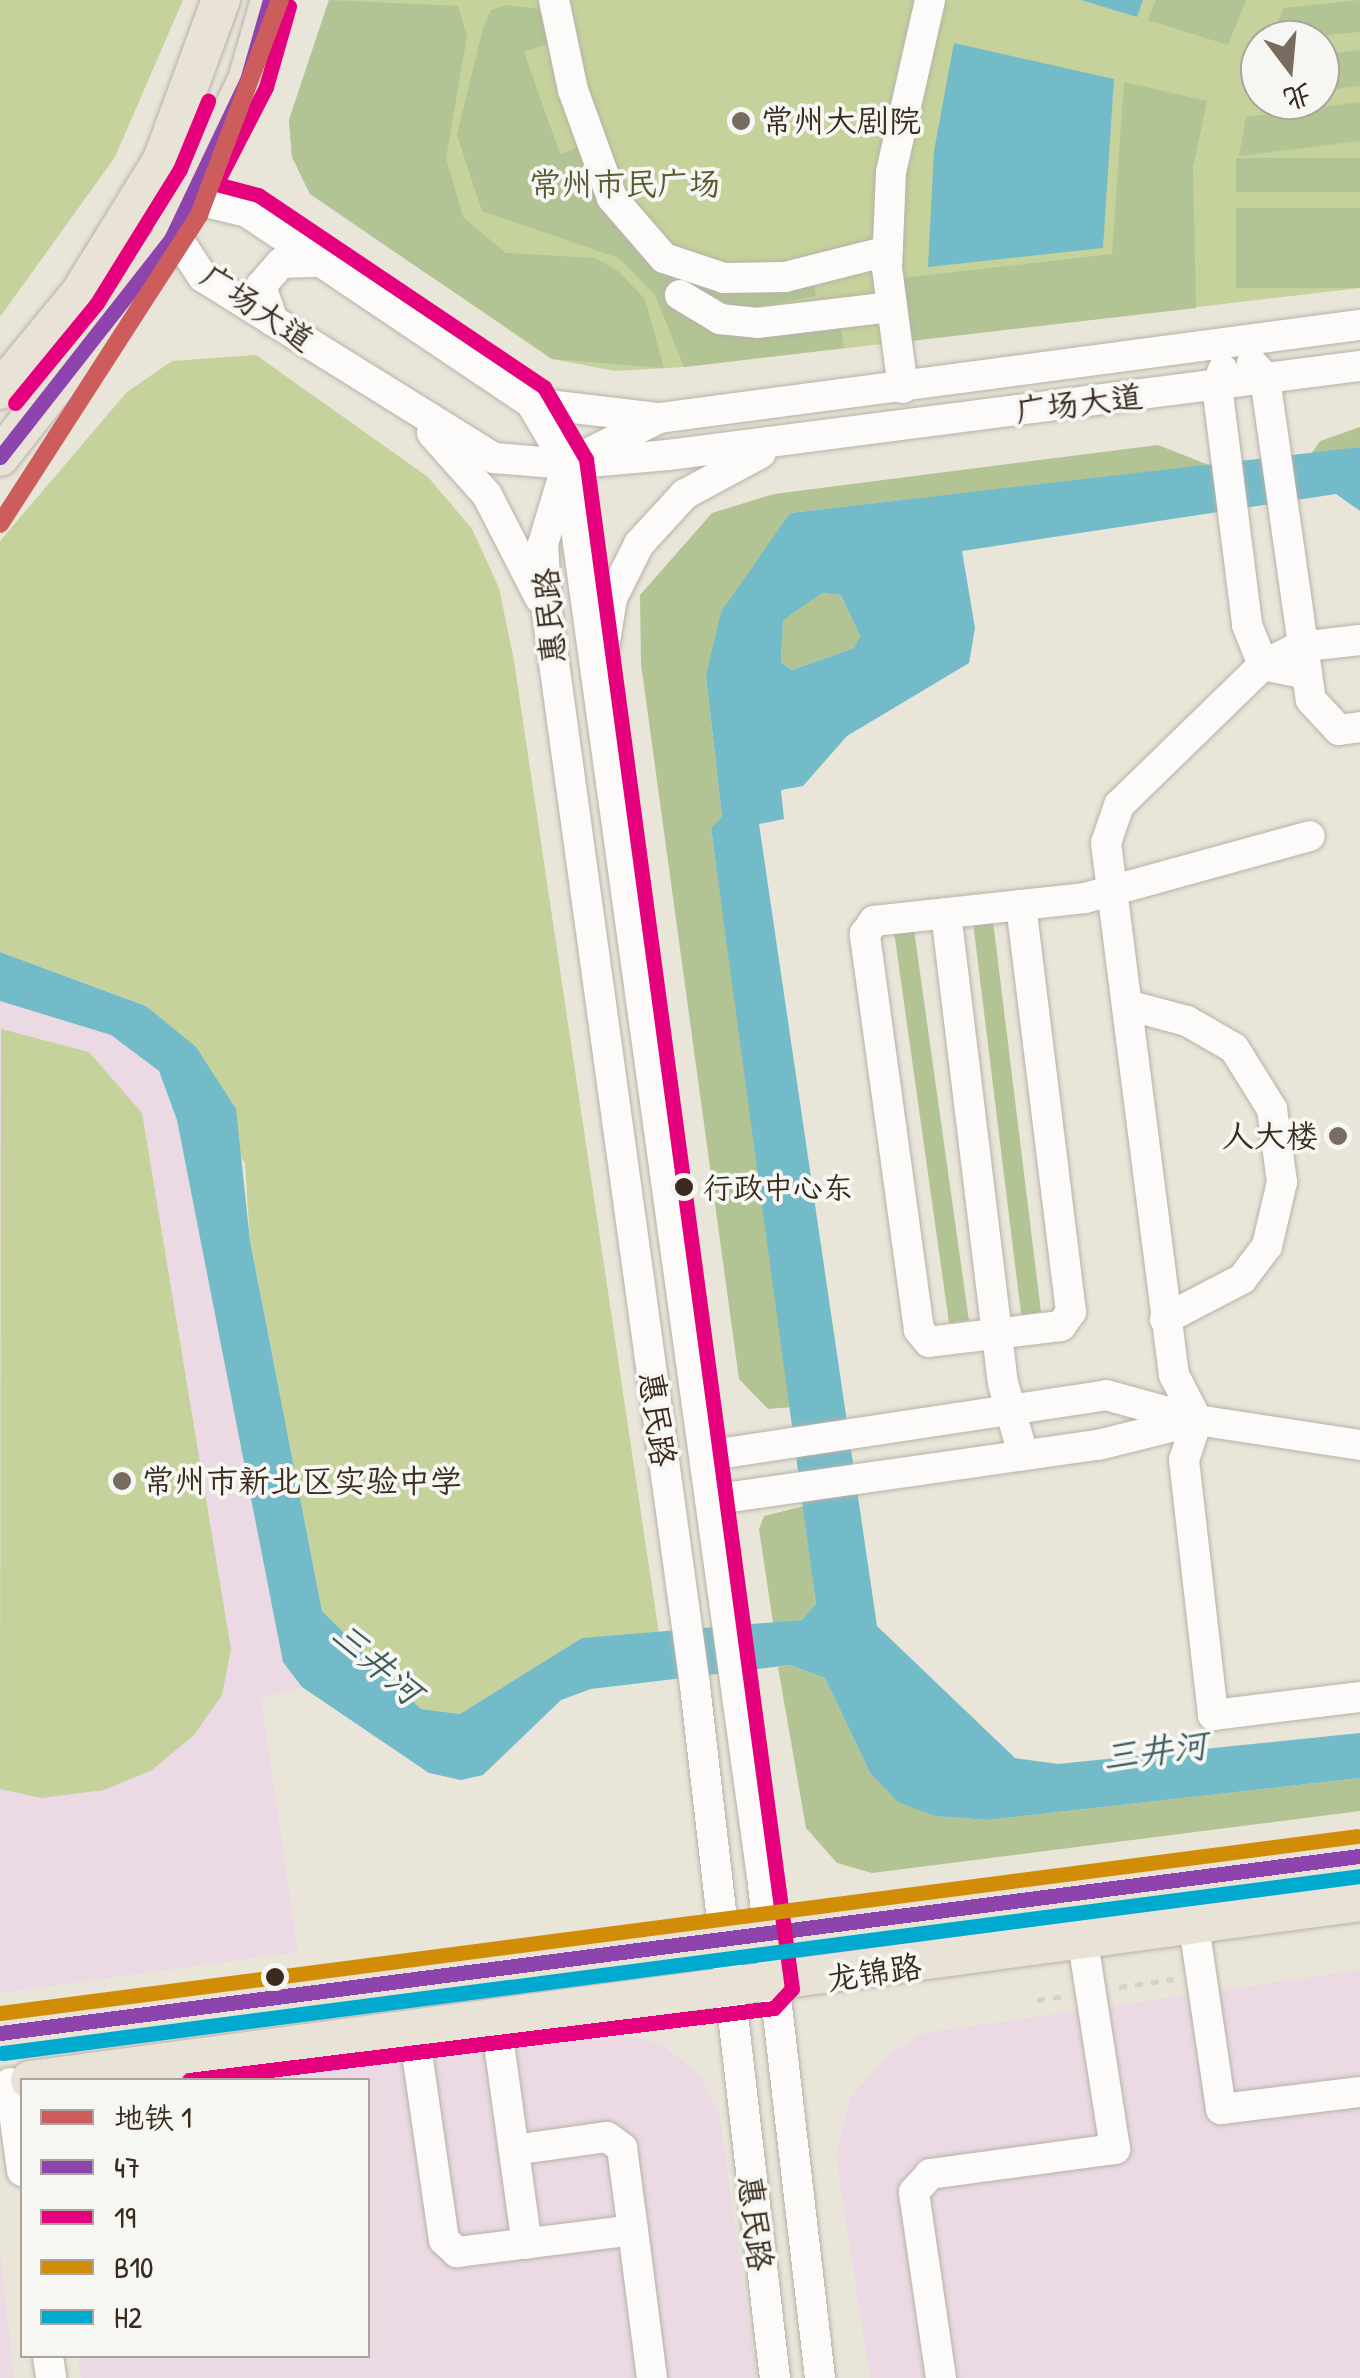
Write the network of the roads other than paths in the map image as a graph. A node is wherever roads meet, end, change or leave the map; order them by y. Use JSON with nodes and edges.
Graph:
{"nodes":[{"id":1,"x":221,"y":0,"type":"edge"},
{"id":2,"x":270,"y":0,"type":"edge"},
{"id":3,"x":554,"y":0,"type":"edge"},
{"id":4,"x":930,"y":0,"type":"edge"},
{"id":5,"x":144,"y":188,"type":"junction"},
{"id":6,"x":188,"y":198,"type":"junction"},
{"id":7,"x":171,"y":239,"type":"junction"},
{"id":8,"x":888,"y":251,"type":"junction"},
{"id":9,"x":316,"y":262,"type":"junction"},
{"id":10,"x":680,"y":295,"type":"dead end"},
{"id":11,"x":892,"y":307,"type":"junction"},
{"id":12,"x":273,"y":321,"type":"junction"},
{"id":13,"x":1360,"y":325,"type":"edge"},
{"id":14,"x":1234,"y":342,"type":"junction"},
{"id":15,"x":1360,"y":366,"type":"edge"},
{"id":16,"x":1265,"y":378,"type":"junction"},
{"id":17,"x":1217,"y":386,"type":"junction"},
{"id":18,"x":903,"y":388,"type":"junction"},
{"id":19,"x":0,"y":390,"type":"edge"},
{"id":20,"x":398,"y":399,"type":"junction"},
{"id":21,"x":531,"y":404,"type":"junction"},
{"id":22,"x":659,"y":418,"type":"junction"},
{"id":23,"x":801,"y":439,"type":"junction"},
{"id":24,"x":0,"y":457,"type":"edge"},
{"id":25,"x":567,"y":464,"type":"junction"},
{"id":26,"x":546,"y":612,"type":"junction"},
{"id":27,"x":1360,"y":640,"type":"edge"},
{"id":28,"x":1303,"y":661,"type":"junction"},
{"id":29,"x":1262,"y":666,"type":"junction"},
{"id":30,"x":598,"y":694,"type":"junction"},
{"id":31,"x":1360,"y":726,"type":"edge"},
{"id":32,"x":1310,"y":836,"type":"dead end"},
{"id":33,"x":1113,"y":892,"type":"junction"},
{"id":34,"x":1021,"y":905,"type":"junction"},
{"id":35,"x":946,"y":913,"type":"junction"},
{"id":36,"x":1127,"y":1005,"type":"junction"},
{"id":37,"x":1165,"y":1320,"type":"junction"},
{"id":38,"x":998,"y":1334,"type":"junction"},
{"id":39,"x":1016,"y":1409,"type":"junction"},
{"id":40,"x":1197,"y":1420,"type":"junction"},
{"id":41,"x":1360,"y":1446,"type":"edge"},
{"id":42,"x":1023,"y":1455,"type":"junction"},
{"id":43,"x":704,"y":1456,"type":"junction"},
{"id":44,"x":710,"y":1500,"type":"junction"},
{"id":45,"x":1360,"y":1697,"type":"edge"},
{"id":46,"x":1360,"y":1856,"type":"edge"},
{"id":47,"x":1360,"y":1902,"type":"edge"},
{"id":48,"x":1194,"y":1926,"type":"junction"},
{"id":49,"x":768,"y":1938,"type":"junction"},
{"id":50,"x":1084,"y":1942,"type":"junction"},
{"id":51,"x":724,"y":1944,"type":"junction"},
{"id":52,"x":772,"y":1988,"type":"junction"},
{"id":53,"x":728,"y":1993,"type":"junction"},
{"id":54,"x":496,"y":2022,"type":"junction"},
{"id":55,"x":414,"y":2032,"type":"junction"},
{"id":56,"x":0,"y":2033,"type":"edge"},
{"id":57,"x":48,"y":2078,"type":"edge"},
{"id":58,"x":16,"y":2082,"type":"edge"},
{"id":59,"x":1360,"y":2092,"type":"edge"},
{"id":60,"x":20,"y":2141,"type":"edge"},
{"id":61,"x":514,"y":2150,"type":"junction"},
{"id":62,"x":632,"y":2230,"type":"junction"},
{"id":63,"x":527,"y":2244,"type":"junction"},
{"id":64,"x":652,"y":2378,"type":"edge"},
{"id":65,"x":775,"y":2378,"type":"edge"},
{"id":66,"x":820,"y":2378,"type":"edge"},
{"id":67,"x":941,"y":2378,"type":"edge"}],
"edges":[{"from":1,"to":5,"type":"main road"},
{"from":2,"to":6,"type":"main road"},
{"from":3,"to":8,"type":"street"},
{"from":4,"to":8,"type":"street"},
{"from":5,"to":6,"type":"street","name":"广场大道"},
{"from":5,"to":7,"type":"street","name":"广场大道"},
{"from":5,"to":19,"type":"main road"},
{"from":6,"to":7,"type":"main road"},
{"from":6,"to":9,"type":"street","name":"广场大道"},
{"from":7,"to":12,"type":"street","name":"广场大道"},
{"from":7,"to":24,"type":"main road"},
{"from":8,"to":11,"type":"street"},
{"from":9,"to":12,"type":"street"},
{"from":9,"to":21,"type":"street","name":"广场大道"},
{"from":10,"to":11,"type":"street"},
{"from":11,"to":18,"type":"street"},
{"from":12,"to":20,"type":"street","name":"广场大道"},
{"from":13,"to":14,"type":"street","name":"广场大道"},
{"from":14,"to":16,"type":"street"},
{"from":14,"to":17,"type":"street"},
{"from":14,"to":18,"type":"street","name":"广场大道"},
{"from":15,"to":16,"type":"street","name":"广场大道"},
{"from":16,"to":17,"type":"street","name":"广场大道"},
{"from":16,"to":28,"type":"street"},
{"from":17,"to":23,"type":"street","name":"广场大道"},
{"from":17,"to":29,"type":"street"},
{"from":18,"to":22,"type":"street","name":"广场大道"},
{"from":20,"to":25,"type":"street","name":"广场大道"},
{"from":20,"to":26,"type":"street"},
{"from":21,"to":22,"type":"street","name":"广场大道"},
{"from":21,"to":25,"type":"street","name":"惠民路"},
{"from":22,"to":25,"type":"street"},
{"from":23,"to":25,"type":"street","name":"广场大道"},
{"from":23,"to":30,"type":"street"},
{"from":25,"to":26,"type":"street","name":"惠民路"},
{"from":25,"to":30,"type":"street","name":"惠民路"},
{"from":26,"to":51,"type":"street","name":"惠民路"},
{"from":27,"to":28,"type":"street"},
{"from":28,"to":29,"type":"street"},
{"from":28,"to":31,"type":"street"},
{"from":29,"to":33,"type":"street"},
{"from":30,"to":43,"type":"street","name":"惠民路"},
{"from":32,"to":33,"type":"street"},
{"from":33,"to":34,"type":"street"},
{"from":33,"to":36,"type":"street"},
{"from":34,"to":35,"type":"street"},
{"from":34,"to":38,"type":"street"},
{"from":35,"to":38,"type":"street"},
{"from":35,"to":38,"type":"street"},
{"from":36,"to":37,"type":"street"},
{"from":36,"to":37,"type":"street"},
{"from":37,"to":40,"type":"street"},
{"from":38,"to":39,"type":"street"},
{"from":39,"to":40,"type":"street"},
{"from":39,"to":42,"type":"street"},
{"from":39,"to":43,"type":"street"},
{"from":40,"to":41,"type":"street"},
{"from":40,"to":42,"type":"street"},
{"from":40,"to":45,"type":"street"},
{"from":42,"to":44,"type":"street"},
{"from":43,"to":44,"type":"street","name":"惠民路"},
{"from":44,"to":49,"type":"street","name":"惠民路"},
{"from":46,"to":49,"type":"main road","name":"龙锦路"},
{"from":47,"to":48,"type":"main road","name":"龙锦路"},
{"from":48,"to":50,"type":"main road","name":"龙锦路"},
{"from":48,"to":59,"type":"street"},
{"from":49,"to":51,"type":"main road","name":"龙锦路"},
{"from":49,"to":52,"type":"street","name":"惠民路"},
{"from":50,"to":52,"type":"main road","name":"龙锦路"},
{"from":50,"to":67,"type":"street"},
{"from":51,"to":53,"type":"street","name":"惠民路"},
{"from":51,"to":56,"type":"main road","name":"龙锦路"},
{"from":52,"to":53,"type":"main road","name":"龙锦路"},
{"from":52,"to":66,"type":"street","name":"惠民路"},
{"from":53,"to":54,"type":"main road","name":"龙锦路"},
{"from":53,"to":65,"type":"street","name":"惠民路"},
{"from":54,"to":55,"type":"main road","name":"龙锦路"},
{"from":54,"to":61,"type":"street"},
{"from":55,"to":57,"type":"main road","name":"龙锦路"},
{"from":55,"to":63,"type":"street"},
{"from":58,"to":60,"type":"street"},
{"from":61,"to":62,"type":"street"},
{"from":61,"to":63,"type":"street"},
{"from":62,"to":63,"type":"street"},
{"from":62,"to":64,"type":"street"}]}
